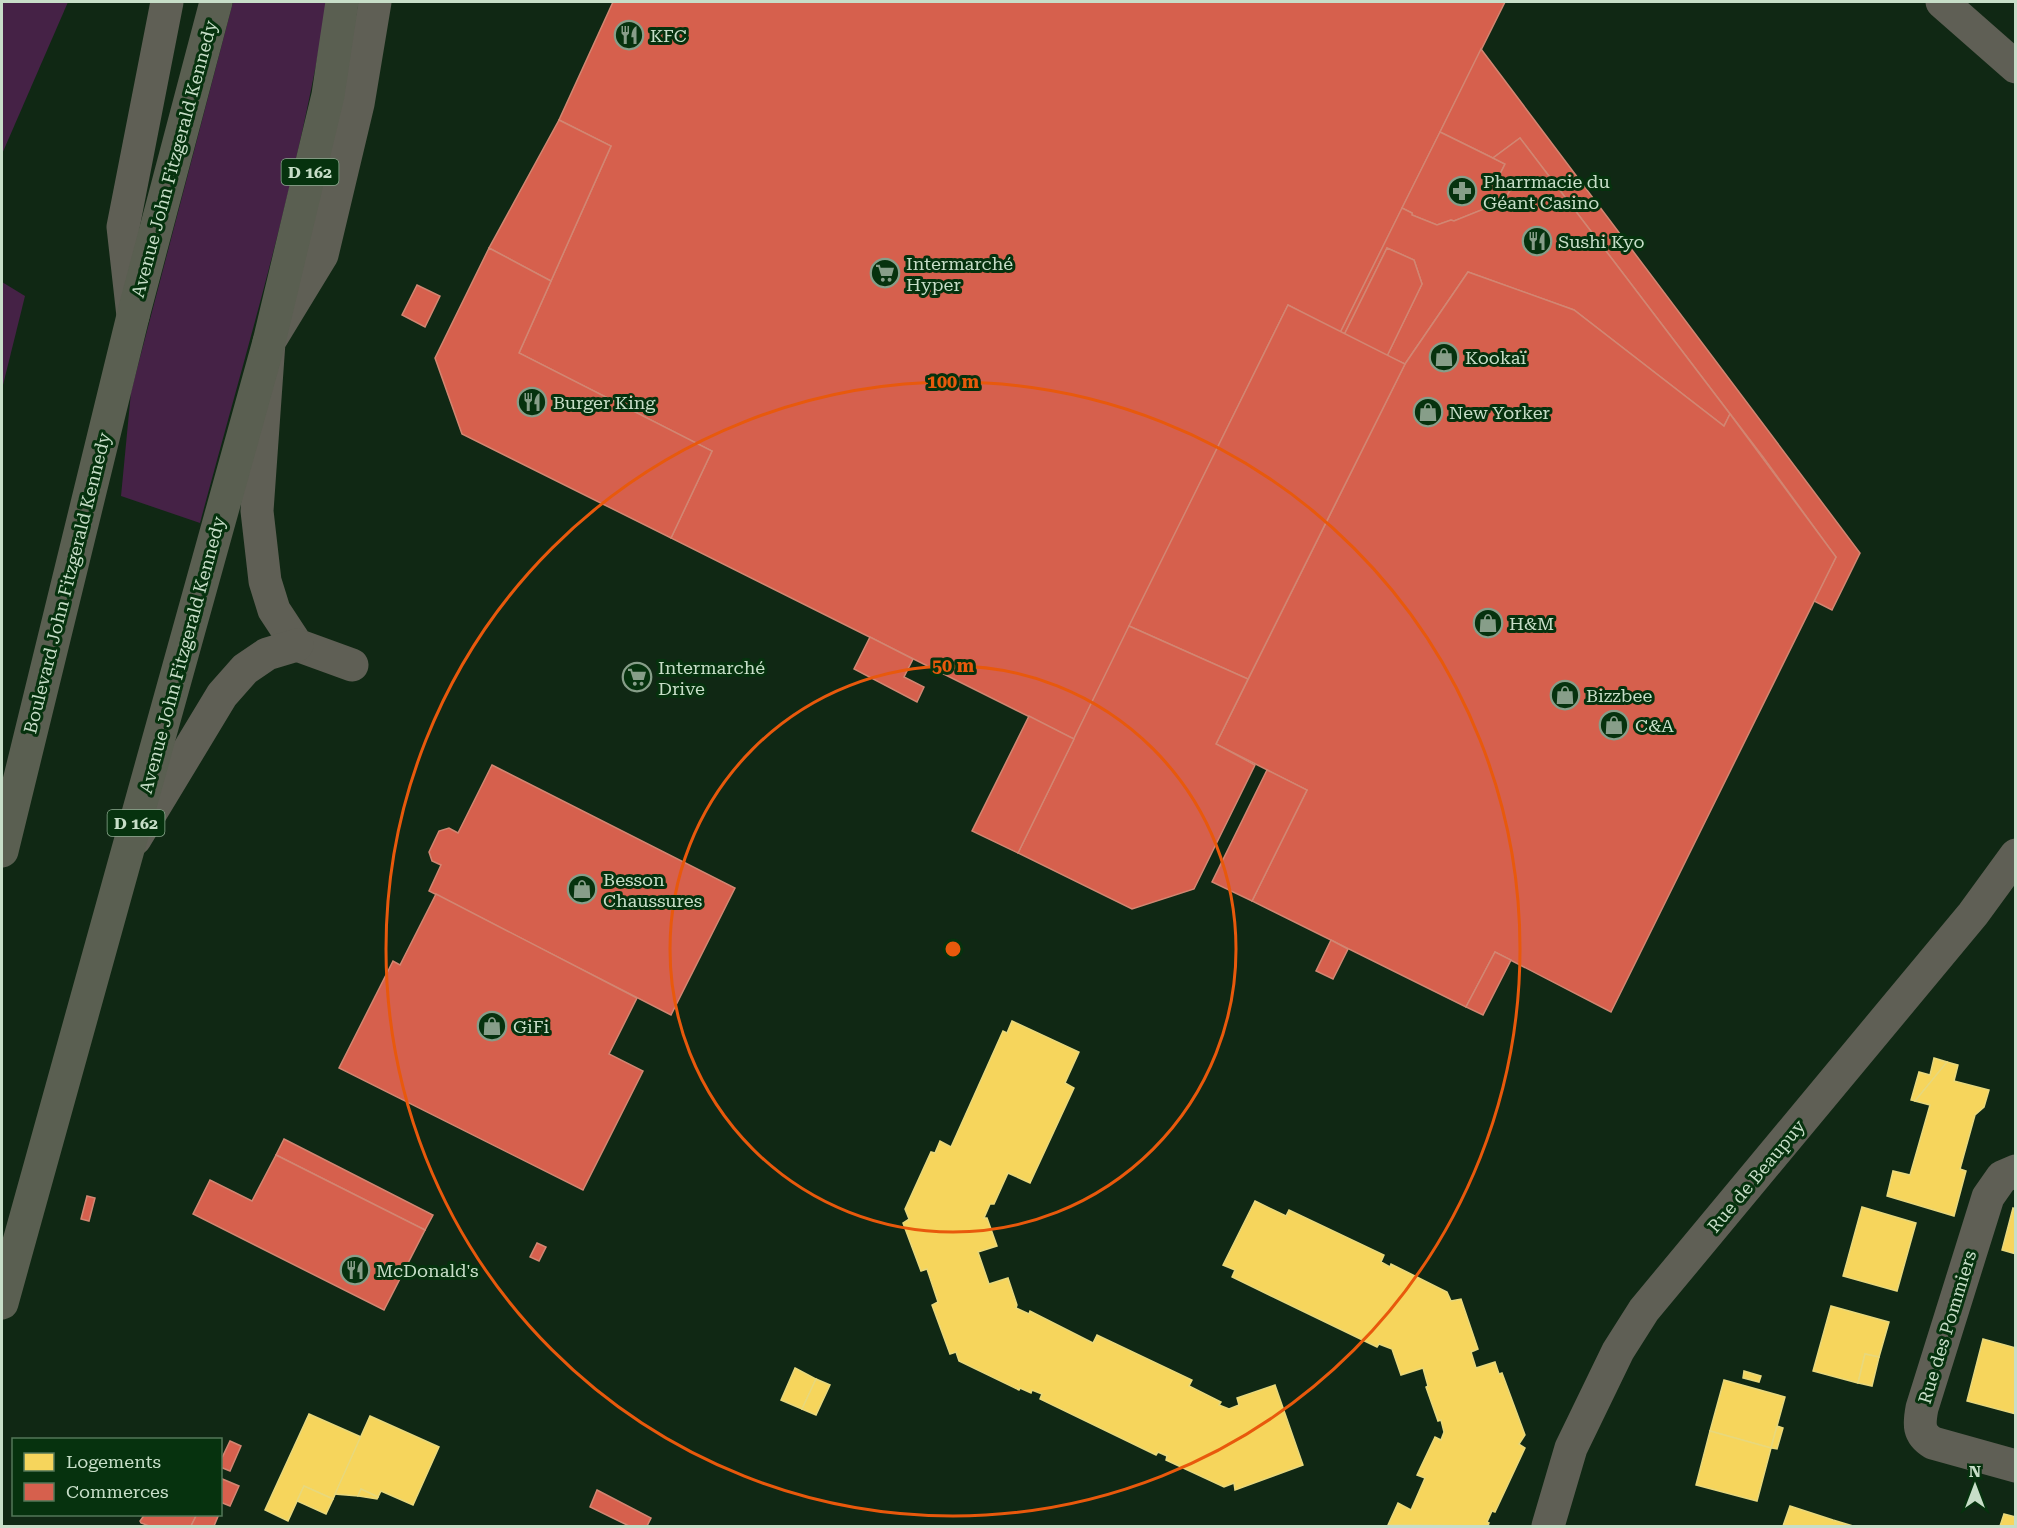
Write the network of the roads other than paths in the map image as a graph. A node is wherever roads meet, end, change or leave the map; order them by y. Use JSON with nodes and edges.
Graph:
{"nodes":[{"id":1,"x":167,"y":2,"type":"edge"},
{"id":2,"x":216,"y":2,"type":"edge"},
{"id":3,"x":342,"y":2,"type":"edge"},
{"id":4,"x":375,"y":2,"type":"edge"},
{"id":5,"x":1942,"y":2,"type":"edge"},
{"id":6,"x":2016,"y":67,"type":"edge"},
{"id":7,"x":133,"y":316,"type":"junction"},
{"id":8,"x":269,"y":342,"type":"junction"},
{"id":9,"x":297,"y":645,"type":"junction"},
{"id":10,"x":352,"y":665,"type":"dead end"},
{"id":11,"x":2,"y":851,"type":"edge"},
{"id":12,"x":128,"y":851,"type":"junction"},
{"id":13,"x":2016,"y":855,"type":"edge"},
{"id":14,"x":2016,"y":1171,"type":"edge"},
{"id":15,"x":2,"y":1303,"type":"edge"},
{"id":16,"x":2016,"y":1466,"type":"edge"},
{"id":17,"x":1548,"y":1527,"type":"edge"}],
"edges":[{"from":1,"to":7,"type":"street"},
{"from":2,"to":7,"type":"main road","name":"Avenue John Fitzgerald Kennedy"},
{"from":3,"to":8,"type":"main road","name":"Avenue John Fitzgerald Kennedy","number":"D 162"},
{"from":4,"to":8,"type":"street"},
{"from":5,"to":6,"type":"street"},
{"from":7,"to":11,"type":"main road","name":"Boulevard John Fitzgerald Kennedy"},
{"from":8,"to":9,"type":"street"},
{"from":8,"to":12,"type":"main road","name":"Avenue John Fitzgerald Kennedy","number":"D 162"},
{"from":9,"to":10,"type":"street"},
{"from":9,"to":12,"type":"street"},
{"from":12,"to":15,"type":"main road","name":"Avenue John Fitzgerald Kennedy","number":"D 162"},
{"from":13,"to":17,"type":"street","name":"Rue de Beaupuy"},
{"from":14,"to":16,"type":"street","name":"Rue des Pommiers"}]}
